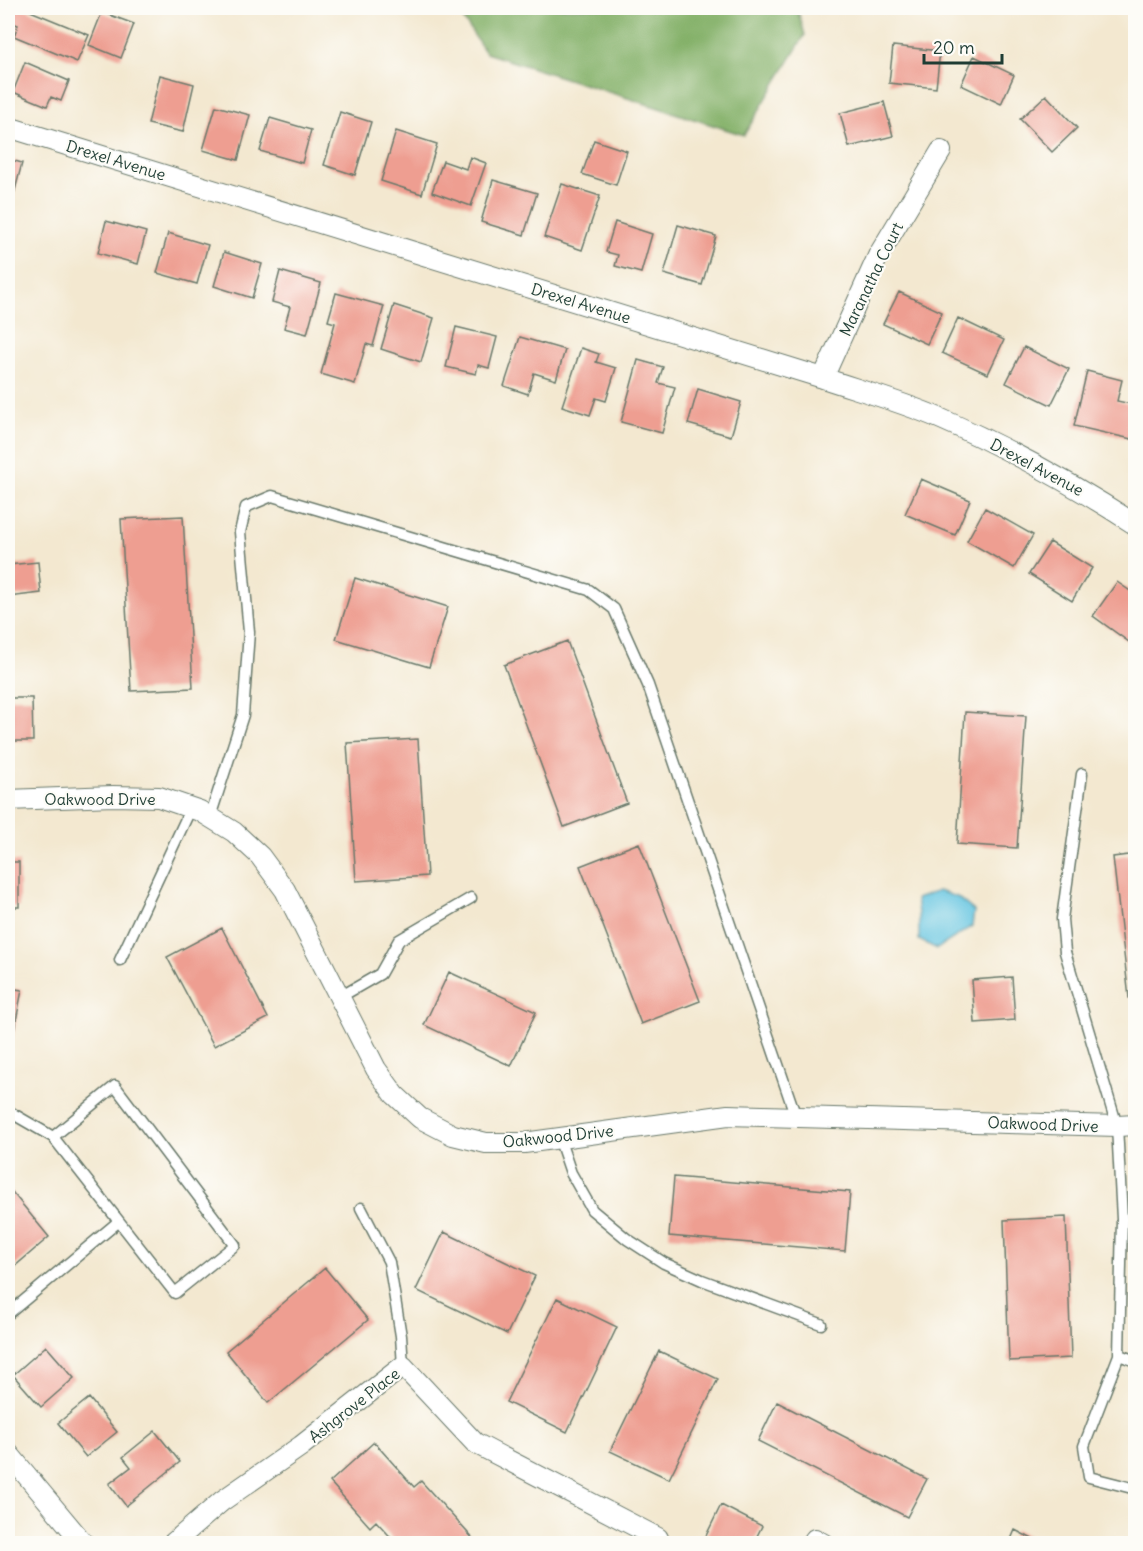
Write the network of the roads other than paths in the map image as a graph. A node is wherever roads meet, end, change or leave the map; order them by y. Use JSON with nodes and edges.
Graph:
{"nodes":[{"id":1,"x":8,"y":127,"type":"edge"},
{"id":2,"x":941,"y":151,"type":"dead end"},
{"id":3,"x":823,"y":378,"type":"junction"},
{"id":4,"x":1136,"y":525,"type":"edge"},
{"id":5,"x":1082,"y":774,"type":"dead end"},
{"id":6,"x":8,"y":800,"type":"edge"},
{"id":7,"x":191,"y":808,"type":"junction"},
{"id":8,"x":210,"y":817,"type":"junction"},
{"id":9,"x":471,"y":898,"type":"dead end"},
{"id":10,"x":120,"y":960,"type":"dead end"},
{"id":11,"x":340,"y":997,"type":"junction"},
{"id":12,"x":8,"y":1111,"type":"edge"},
{"id":13,"x":796,"y":1117,"type":"junction"},
{"id":14,"x":1126,"y":1126,"type":"edge"},
{"id":15,"x":53,"y":1137,"type":"junction"},
{"id":16,"x":559,"y":1138,"type":"junction"},
{"id":17,"x":361,"y":1208,"type":"dead end"},
{"id":18,"x":118,"y":1222,"type":"junction"},
{"id":19,"x":8,"y":1314,"type":"edge"},
{"id":20,"x":821,"y":1324,"type":"dead end"},
{"id":21,"x":1119,"y":1355,"type":"junction"},
{"id":22,"x":1136,"y":1361,"type":"edge"},
{"id":23,"x":403,"y":1366,"type":"junction"},
{"id":24,"x":8,"y":1453,"type":"edge"},
{"id":25,"x":1136,"y":1489,"type":"edge"},
{"id":26,"x":658,"y":1538,"type":"dead end"},
{"id":27,"x":84,"y":1544,"type":"edge"},
{"id":28,"x":172,"y":1544,"type":"edge"},
{"id":29,"x":812,"y":1544,"type":"edge"},
{"id":30,"x":824,"y":1544,"type":"edge"}],
"edges":[{"from":1,"to":3,"type":"street","name":"Drexel Avenue"},
{"from":2,"to":3,"type":"street","name":"Maranatha Court"},
{"from":3,"to":4,"type":"street","name":"Drexel Avenue"},
{"from":5,"to":14,"type":"lane"},
{"from":6,"to":7,"type":"street","name":"Oakwood Drive"},
{"from":7,"to":8,"type":"street","name":"Oakwood Drive"},
{"from":7,"to":10,"type":"lane"},
{"from":8,"to":11,"type":"street","name":"Oakwood Drive"},
{"from":8,"to":13,"type":"lane"},
{"from":9,"to":11,"type":"lane"},
{"from":11,"to":16,"type":"street","name":"Oakwood Drive"},
{"from":12,"to":15,"type":"lane"},
{"from":13,"to":14,"type":"street","name":"Oakwood Drive"},
{"from":13,"to":16,"type":"street","name":"Oakwood Drive"},
{"from":14,"to":21,"type":"lane"},
{"from":15,"to":18,"type":"lane"},
{"from":15,"to":18,"type":"lane"},
{"from":16,"to":20,"type":"lane"},
{"from":17,"to":23,"type":"lane"},
{"from":18,"to":19,"type":"lane"},
{"from":21,"to":22,"type":"lane"},
{"from":21,"to":25,"type":"lane"},
{"from":23,"to":26,"type":"street","name":"Ashgrove Place"},
{"from":23,"to":28,"type":"street","name":"Ashgrove Place"},
{"from":24,"to":27,"type":"street"},
{"from":29,"to":30,"type":"street"}]}
